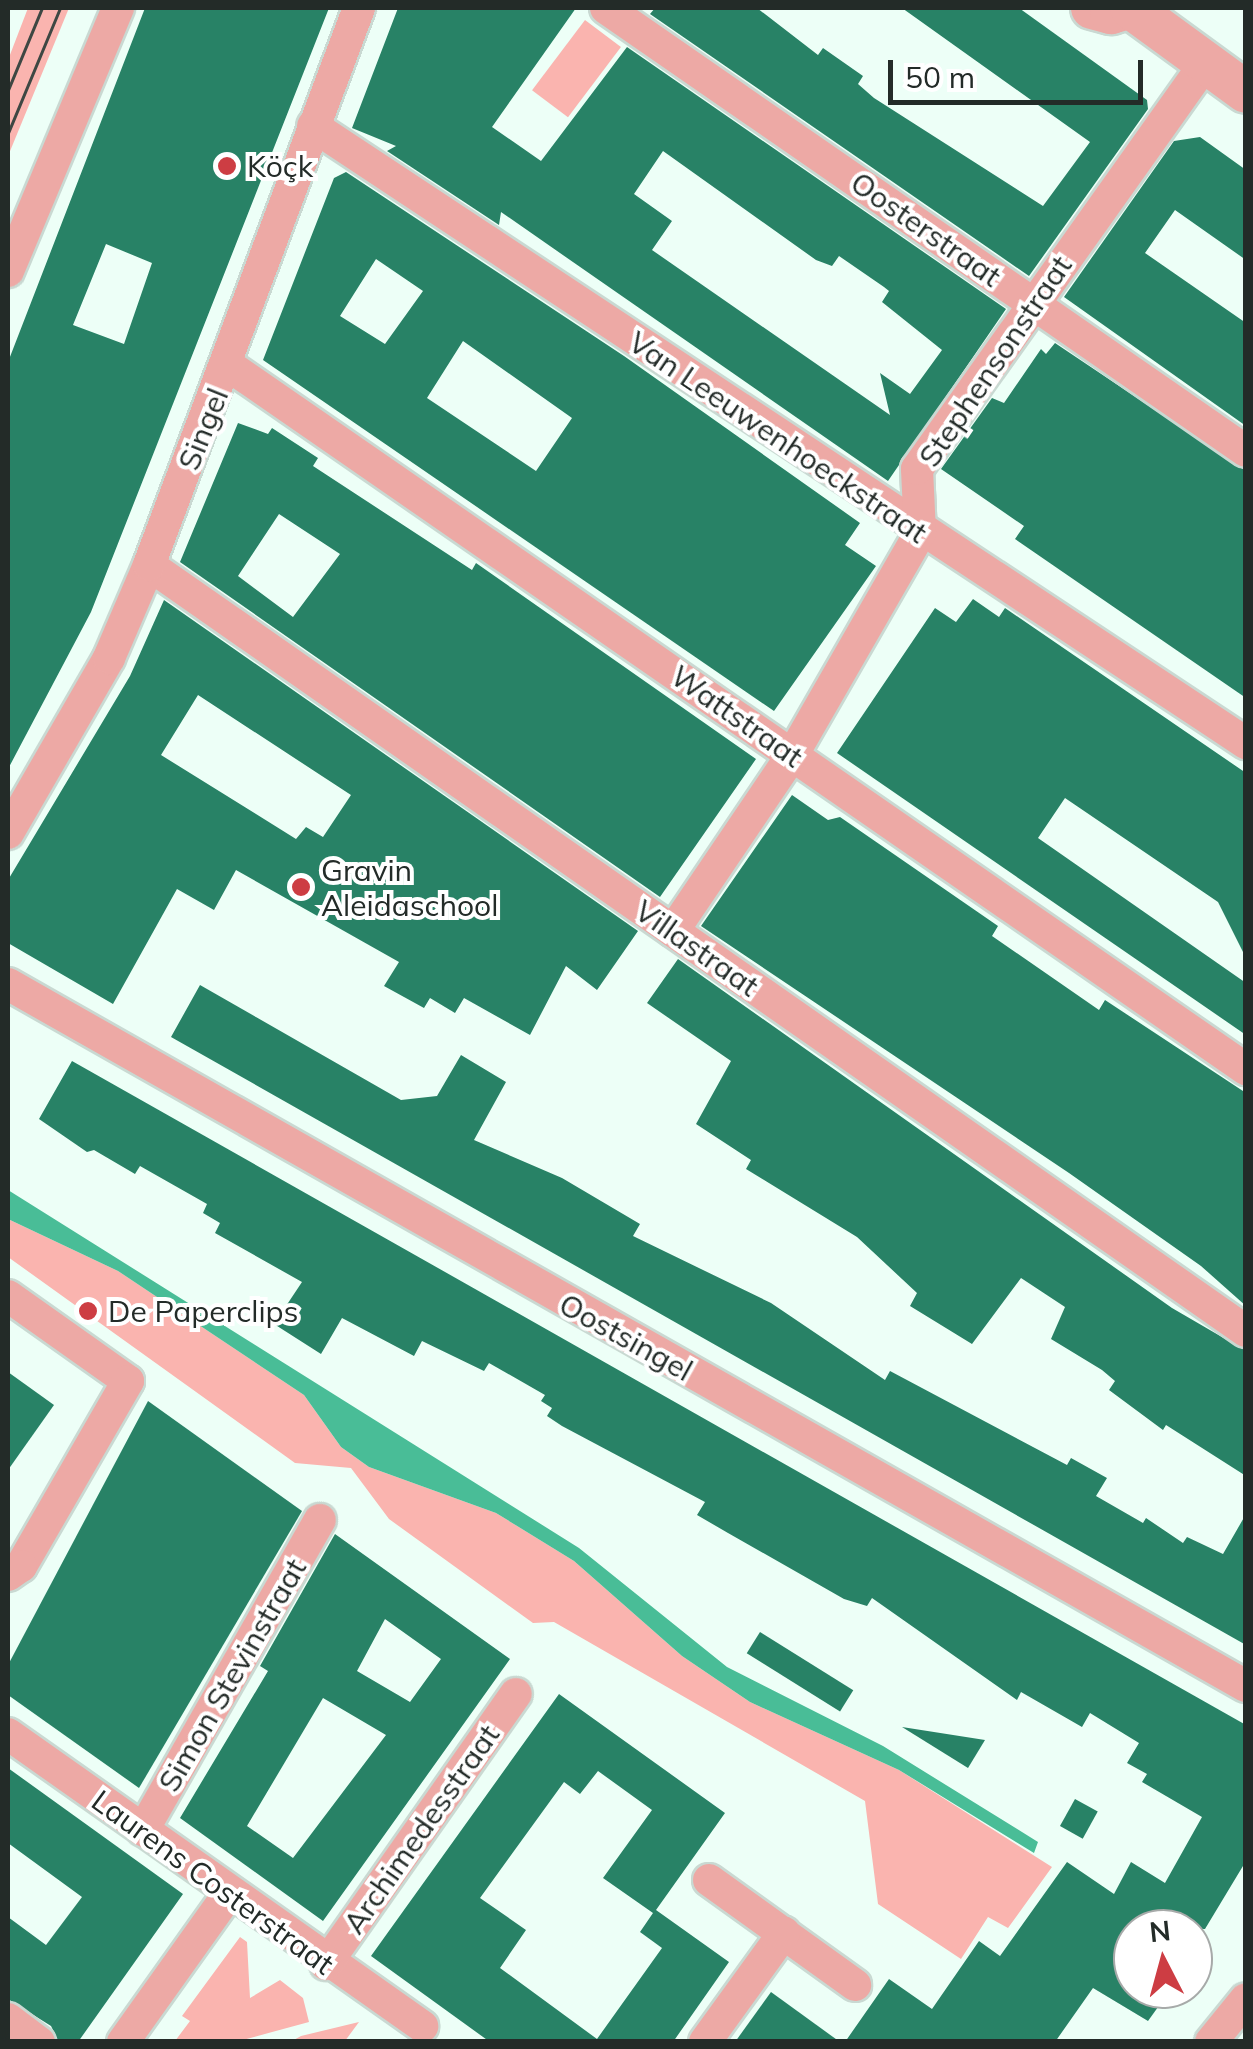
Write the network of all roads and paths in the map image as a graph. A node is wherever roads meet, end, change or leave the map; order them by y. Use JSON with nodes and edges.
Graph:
{"nodes":[{"id":1,"x":118,"y":8,"type":"edge"},
{"id":2,"x":359,"y":8,"type":"edge"},
{"id":3,"x":606,"y":8,"type":"edge"},
{"id":4,"x":1092,"y":8,"type":"edge"},
{"id":5,"x":1130,"y":8,"type":"edge"},
{"id":6,"x":1205,"y":63,"type":"junction"},
{"id":7,"x":1246,"y":92,"type":"edge"},
{"id":8,"x":313,"y":126,"type":"junction"},
{"id":9,"x":8,"y":272,"type":"edge"},
{"id":10,"x":1034,"y":303,"type":"junction"},
{"id":11,"x":228,"y":365,"type":"junction"},
{"id":12,"x":1246,"y":451,"type":"edge"},
{"id":13,"x":920,"y":533,"type":"junction"},
{"id":14,"x":149,"y":565,"type":"junction"},
{"id":15,"x":1246,"y":744,"type":"edge"},
{"id":16,"x":793,"y":754,"type":"junction"},
{"id":17,"x":8,"y":832,"type":"edge"},
{"id":18,"x":673,"y":931,"type":"junction"},
{"id":19,"x":8,"y":984,"type":"edge"},
{"id":20,"x":1246,"y":1068,"type":"edge"},
{"id":21,"x":8,"y":1296,"type":"edge"},
{"id":22,"x":1246,"y":1331,"type":"edge"},
{"id":23,"x":320,"y":1520,"type":"dead end"},
{"id":24,"x":8,"y":1576,"type":"edge"},
{"id":25,"x":1246,"y":1686,"type":"edge"},
{"id":26,"x":516,"y":1694,"type":"dead end"},
{"id":27,"x":8,"y":1734,"type":"edge"},
{"id":28,"x":143,"y":1830,"type":"junction"},
{"id":29,"x":709,"y":1880,"type":"dead end"},
{"id":30,"x":230,"y":1892,"type":"junction"},
{"id":31,"x":784,"y":1933,"type":"junction"},
{"id":32,"x":326,"y":1964,"type":"junction"},
{"id":33,"x":856,"y":1985,"type":"dead end"},
{"id":34,"x":1246,"y":1999,"type":"edge"},
{"id":35,"x":8,"y":2019,"type":"edge"},
{"id":36,"x":422,"y":2033,"type":"edge"},
{"id":37,"x":39,"y":2042,"type":"edge"},
{"id":38,"x":123,"y":2042,"type":"edge"},
{"id":39,"x":705,"y":2042,"type":"edge"},
{"id":40,"x":1211,"y":2042,"type":"edge"}],
"edges":[{"from":1,"to":9,"type":"street"},
{"from":2,"to":8,"type":"street","name":"Singel"},
{"from":3,"to":10,"type":"street","name":"Oosterstraat"},
{"from":4,"to":5,"type":"street"},
{"from":5,"to":6,"type":"street"},
{"from":6,"to":7,"type":"street"},
{"from":6,"to":10,"type":"street","name":"Stephensonstraat"},
{"from":8,"to":11,"type":"street","name":"Singel"},
{"from":8,"to":13,"type":"street","name":"Van Leeuwenhoeckstraat"},
{"from":10,"to":12,"type":"street","name":"Oosterstraat"},
{"from":10,"to":13,"type":"street","name":"Stephensonstraat"},
{"from":11,"to":14,"type":"street","name":"Singel"},
{"from":11,"to":16,"type":"street","name":"Wattstraat"},
{"from":13,"to":15,"type":"street","name":"Van Leeuwenhoeckstraat"},
{"from":13,"to":16,"type":"street"},
{"from":14,"to":17,"type":"street","name":"Singel"},
{"from":14,"to":18,"type":"street","name":"Villastraat"},
{"from":16,"to":18,"type":"street"},
{"from":16,"to":20,"type":"street","name":"Wattstraat"},
{"from":18,"to":22,"type":"street","name":"Villastraat"},
{"from":19,"to":25,"type":"street","name":"Oostsingel"},
{"from":21,"to":24,"type":"street"},
{"from":23,"to":28,"type":"street","name":"Simon Stevinstraat"},
{"from":26,"to":32,"type":"street","name":"Archimedesstraat"},
{"from":27,"to":28,"type":"street","name":"Laurens Costerstraat"},
{"from":28,"to":30,"type":"street","name":"Laurens Costerstraat"},
{"from":29,"to":31,"type":"street"},
{"from":30,"to":32,"type":"street","name":"Laurens Costerstraat"},
{"from":30,"to":38,"type":"street"},
{"from":31,"to":33,"type":"street"},
{"from":31,"to":39,"type":"street"},
{"from":32,"to":36,"type":"street","name":"Laurens Costerstraat"},
{"from":34,"to":40,"type":"street"},
{"from":35,"to":37,"type":"street"}]}
